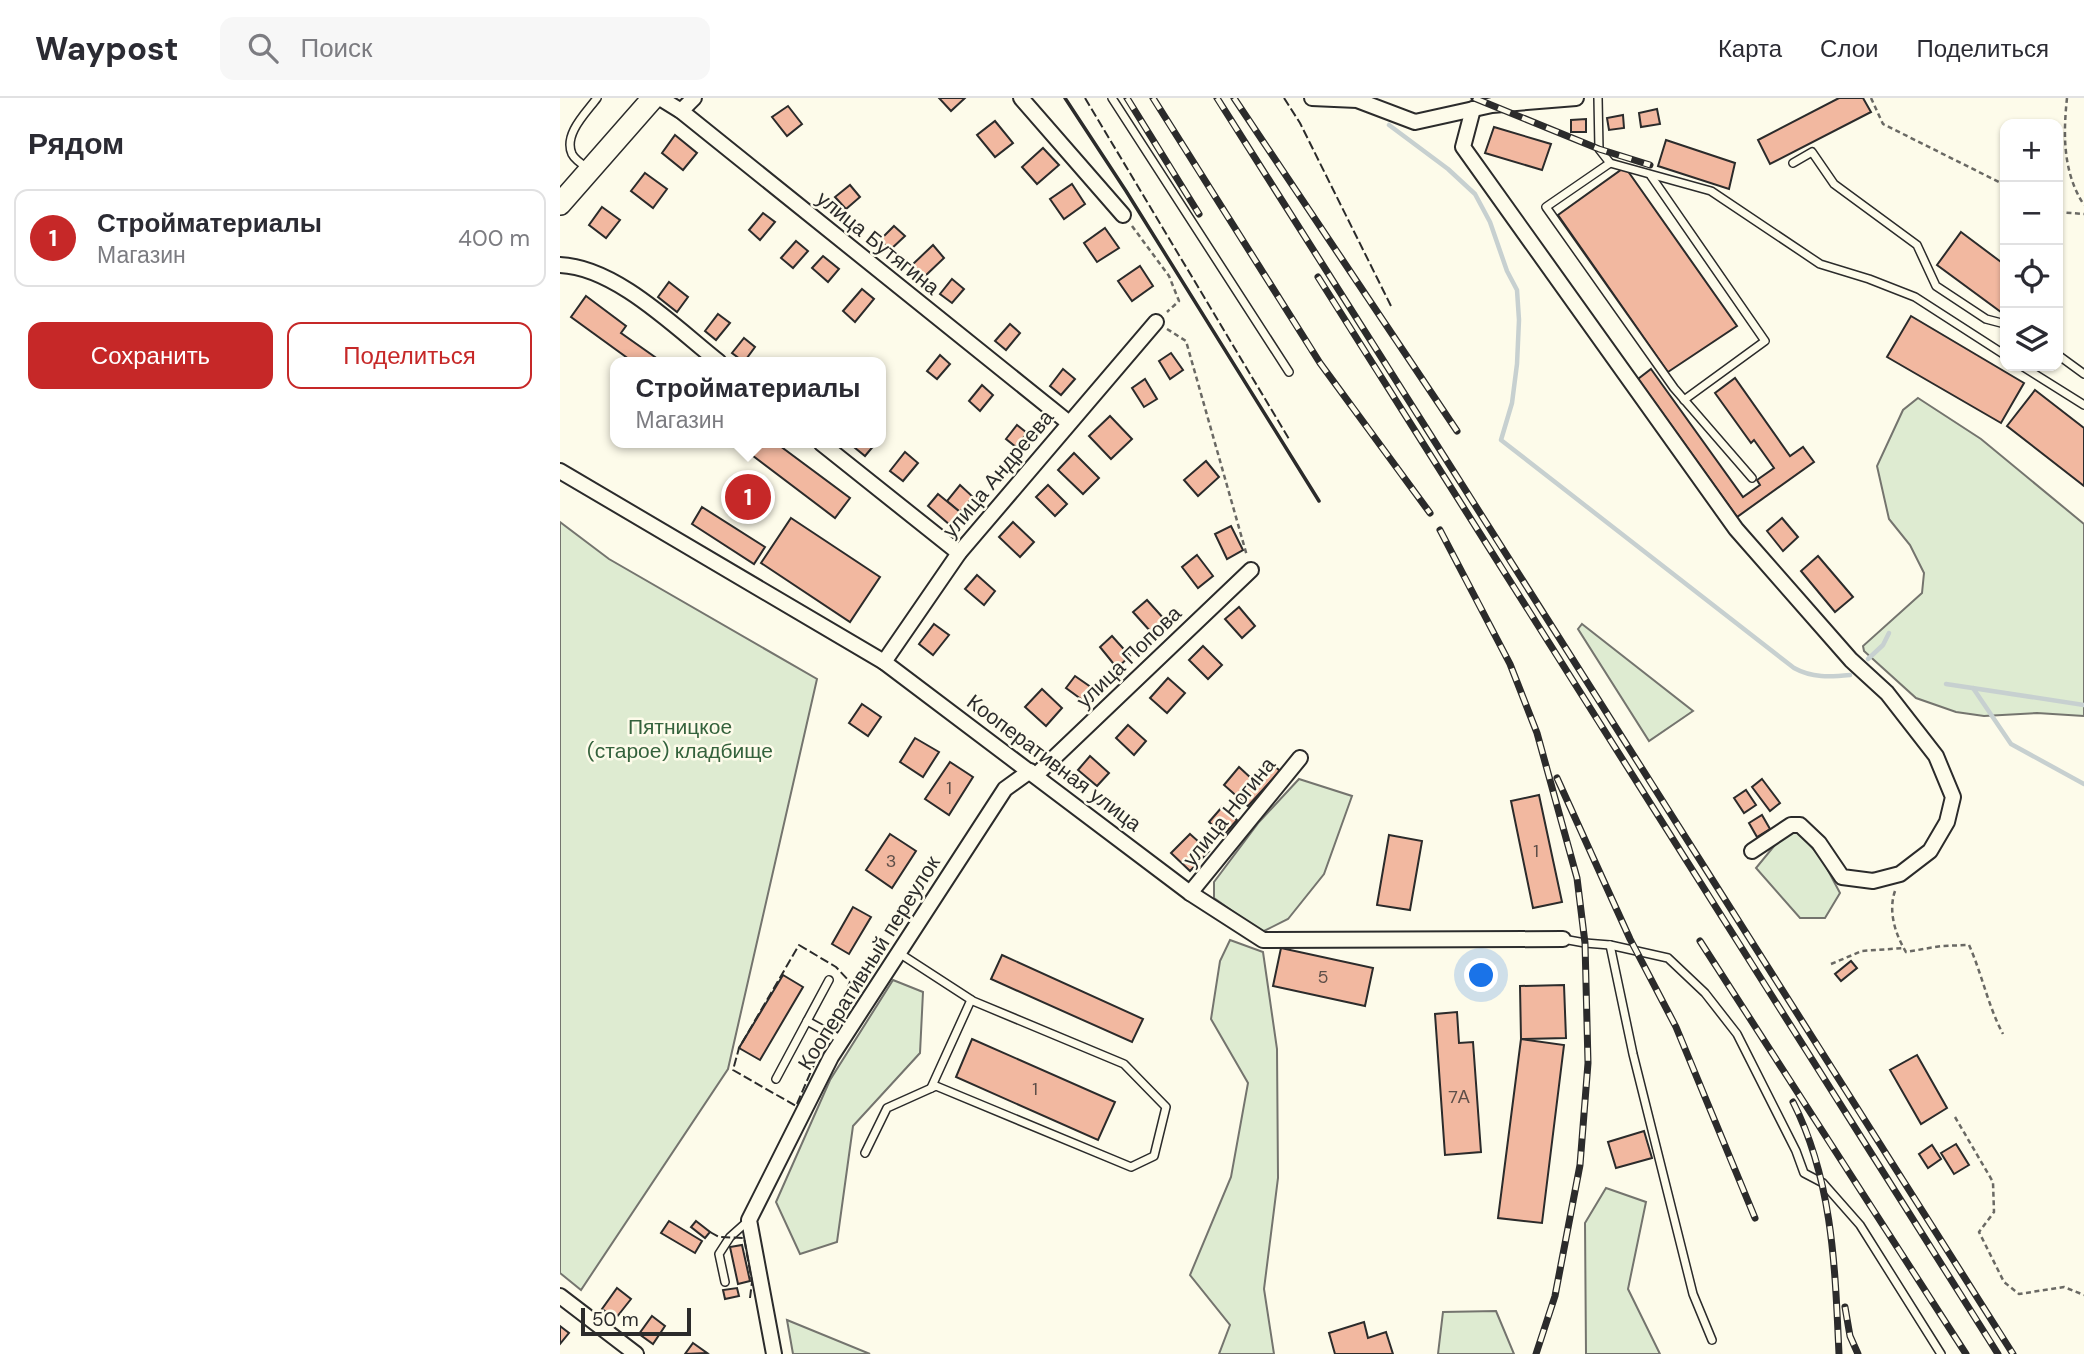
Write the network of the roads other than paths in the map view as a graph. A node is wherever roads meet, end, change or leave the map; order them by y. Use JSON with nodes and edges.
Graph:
{"nodes":[{"id":1,"x":597,"y":98,"type":"edge"},
{"id":2,"x":653,"y":98,"type":"edge"},
{"id":3,"x":660,"y":98,"type":"edge"},
{"id":4,"x":694,"y":98,"type":"edge"},
{"id":5,"x":1021,"y":98,"type":"edge"},
{"id":6,"x":1112,"y":98,"type":"edge"},
{"id":7,"x":1312,"y":98,"type":"edge"},
{"id":8,"x":1576,"y":98,"type":"edge"},
{"id":9,"x":1598,"y":98,"type":"edge"},
{"id":10,"x":1473,"y":109,"type":"junction"},
{"id":11,"x":681,"y":111,"type":"junction"},
{"id":12,"x":1610,"y":163,"type":"junction"},
{"id":13,"x":1793,"y":163,"type":"dead end"},
{"id":14,"x":589,"y":170,"type":"junction"},
{"id":15,"x":1651,"y":176,"type":"junction"},
{"id":16,"x":560,"y":204,"type":"edge"},
{"id":17,"x":1124,"y":215,"type":"road end"},
{"id":18,"x":560,"y":265,"type":"edge"},
{"id":19,"x":1156,"y":322,"type":"road end"},
{"id":20,"x":2000,"y":323,"type":"edge"},
{"id":21,"x":2000,"y":352,"type":"edge"},
{"id":22,"x":713,"y":357,"type":"edge"},
{"id":23,"x":2063,"y":359,"type":"edge"},
{"id":24,"x":2030,"y":371,"type":"edge"},
{"id":25,"x":1289,"y":372,"type":"dead end"},
{"id":26,"x":2084,"y":374,"type":"edge"},
{"id":27,"x":1684,"y":400,"type":"junction"},
{"id":28,"x":2084,"y":405,"type":"edge"},
{"id":29,"x":1069,"y":423,"type":"junction"},
{"id":30,"x":827,"y":448,"type":"edge"},
{"id":31,"x":560,"y":471,"type":"edge"},
{"id":32,"x":1752,"y":478,"type":"dead end"},
{"id":33,"x":959,"y":553,"type":"junction"},
{"id":34,"x":1251,"y":570,"type":"road end"},
{"id":35,"x":884,"y":662,"type":"junction"},
{"id":36,"x":1300,"y":758,"type":"dead end"},
{"id":37,"x":1033,"y":773,"type":"junction"},
{"id":38,"x":1752,"y":851,"type":"dead end"},
{"id":39,"x":1190,"y":893,"type":"junction"},
{"id":40,"x":1563,"y":939,"type":"joint"},
{"id":41,"x":1610,"y":945,"type":"junction"},
{"id":42,"x":899,"y":952,"type":"junction"},
{"id":43,"x":829,"y":980,"type":"dead end"},
{"id":44,"x":971,"y":1000,"type":"junction"},
{"id":45,"x":807,"y":1021,"type":"junction"},
{"id":46,"x":842,"y":1040,"type":"junction"},
{"id":47,"x":776,"y":1079,"type":"dead end"},
{"id":48,"x":931,"y":1088,"type":"junction"},
{"id":49,"x":865,"y":1153,"type":"dead end"},
{"id":50,"x":749,"y":1220,"type":"junction"},
{"id":51,"x":725,"y":1282,"type":"dead end"},
{"id":52,"x":560,"y":1296,"type":"edge"},
{"id":53,"x":1712,"y":1340,"type":"dead end"},
{"id":54,"x":636,"y":1354,"type":"edge"},
{"id":55,"x":774,"y":1354,"type":"edge"},
{"id":56,"x":1941,"y":1354,"type":"edge"}],
"edges":[{"from":1,"to":14,"type":"lane"},
{"from":2,"to":14,"type":"main road"},
{"from":3,"to":11,"type":"street","name":"улица Бутягина"},
{"from":4,"to":11,"type":"street"},
{"from":5,"to":17,"type":"street"},
{"from":6,"to":25,"type":"lane"},
{"from":7,"to":10,"type":"street"},
{"from":8,"to":10,"type":"street"},
{"from":9,"to":12,"type":"lane"},
{"from":10,"to":38,"type":"street"},
{"from":11,"to":29,"type":"street","name":"улица Бутягина"},
{"from":12,"to":15,"type":"lane"},
{"from":12,"to":27,"type":"lane"},
{"from":13,"to":20,"type":"lane"},
{"from":14,"to":16,"type":"main road"},
{"from":15,"to":21,"type":"lane"},
{"from":15,"to":27,"type":"lane"},
{"from":18,"to":22,"type":"street"},
{"from":19,"to":29,"type":"street","name":"улица Андреева"},
{"from":23,"to":26,"type":"lane"},
{"from":24,"to":28,"type":"lane"},
{"from":27,"to":32,"type":"lane"},
{"from":29,"to":33,"type":"street","name":"улица Андреева"},
{"from":30,"to":33,"type":"street"},
{"from":31,"to":35,"type":"street","name":"Кооперативная улица"},
{"from":33,"to":35,"type":"street","name":"улица Андреева"},
{"from":34,"to":37,"type":"street","name":"улица Попова"},
{"from":35,"to":37,"type":"street","name":"Кооперативная улица"},
{"from":36,"to":39,"type":"street","name":"улица Ногина"},
{"from":37,"to":39,"type":"street","name":"Кооперативная улица"},
{"from":37,"to":42,"type":"street","name":"Кооперативный переулок"},
{"from":39,"to":40,"type":"street","name":"Кооперативная улица"},
{"from":40,"to":41,"type":"lane"},
{"from":41,"to":53,"type":"lane"},
{"from":41,"to":56,"type":"lane"},
{"from":42,"to":44,"type":"lane"},
{"from":42,"to":46,"type":"street","name":"Кооперативный переулок"},
{"from":43,"to":45,"type":"lane"},
{"from":44,"to":48,"type":"lane"},
{"from":44,"to":48,"type":"lane"},
{"from":45,"to":46,"type":"lane"},
{"from":45,"to":47,"type":"lane"},
{"from":46,"to":50,"type":"street","name":"Кооперативный переулок"},
{"from":48,"to":49,"type":"lane"},
{"from":50,"to":51,"type":"lane"},
{"from":50,"to":55,"type":"street"},
{"from":52,"to":54,"type":"street"}]}
